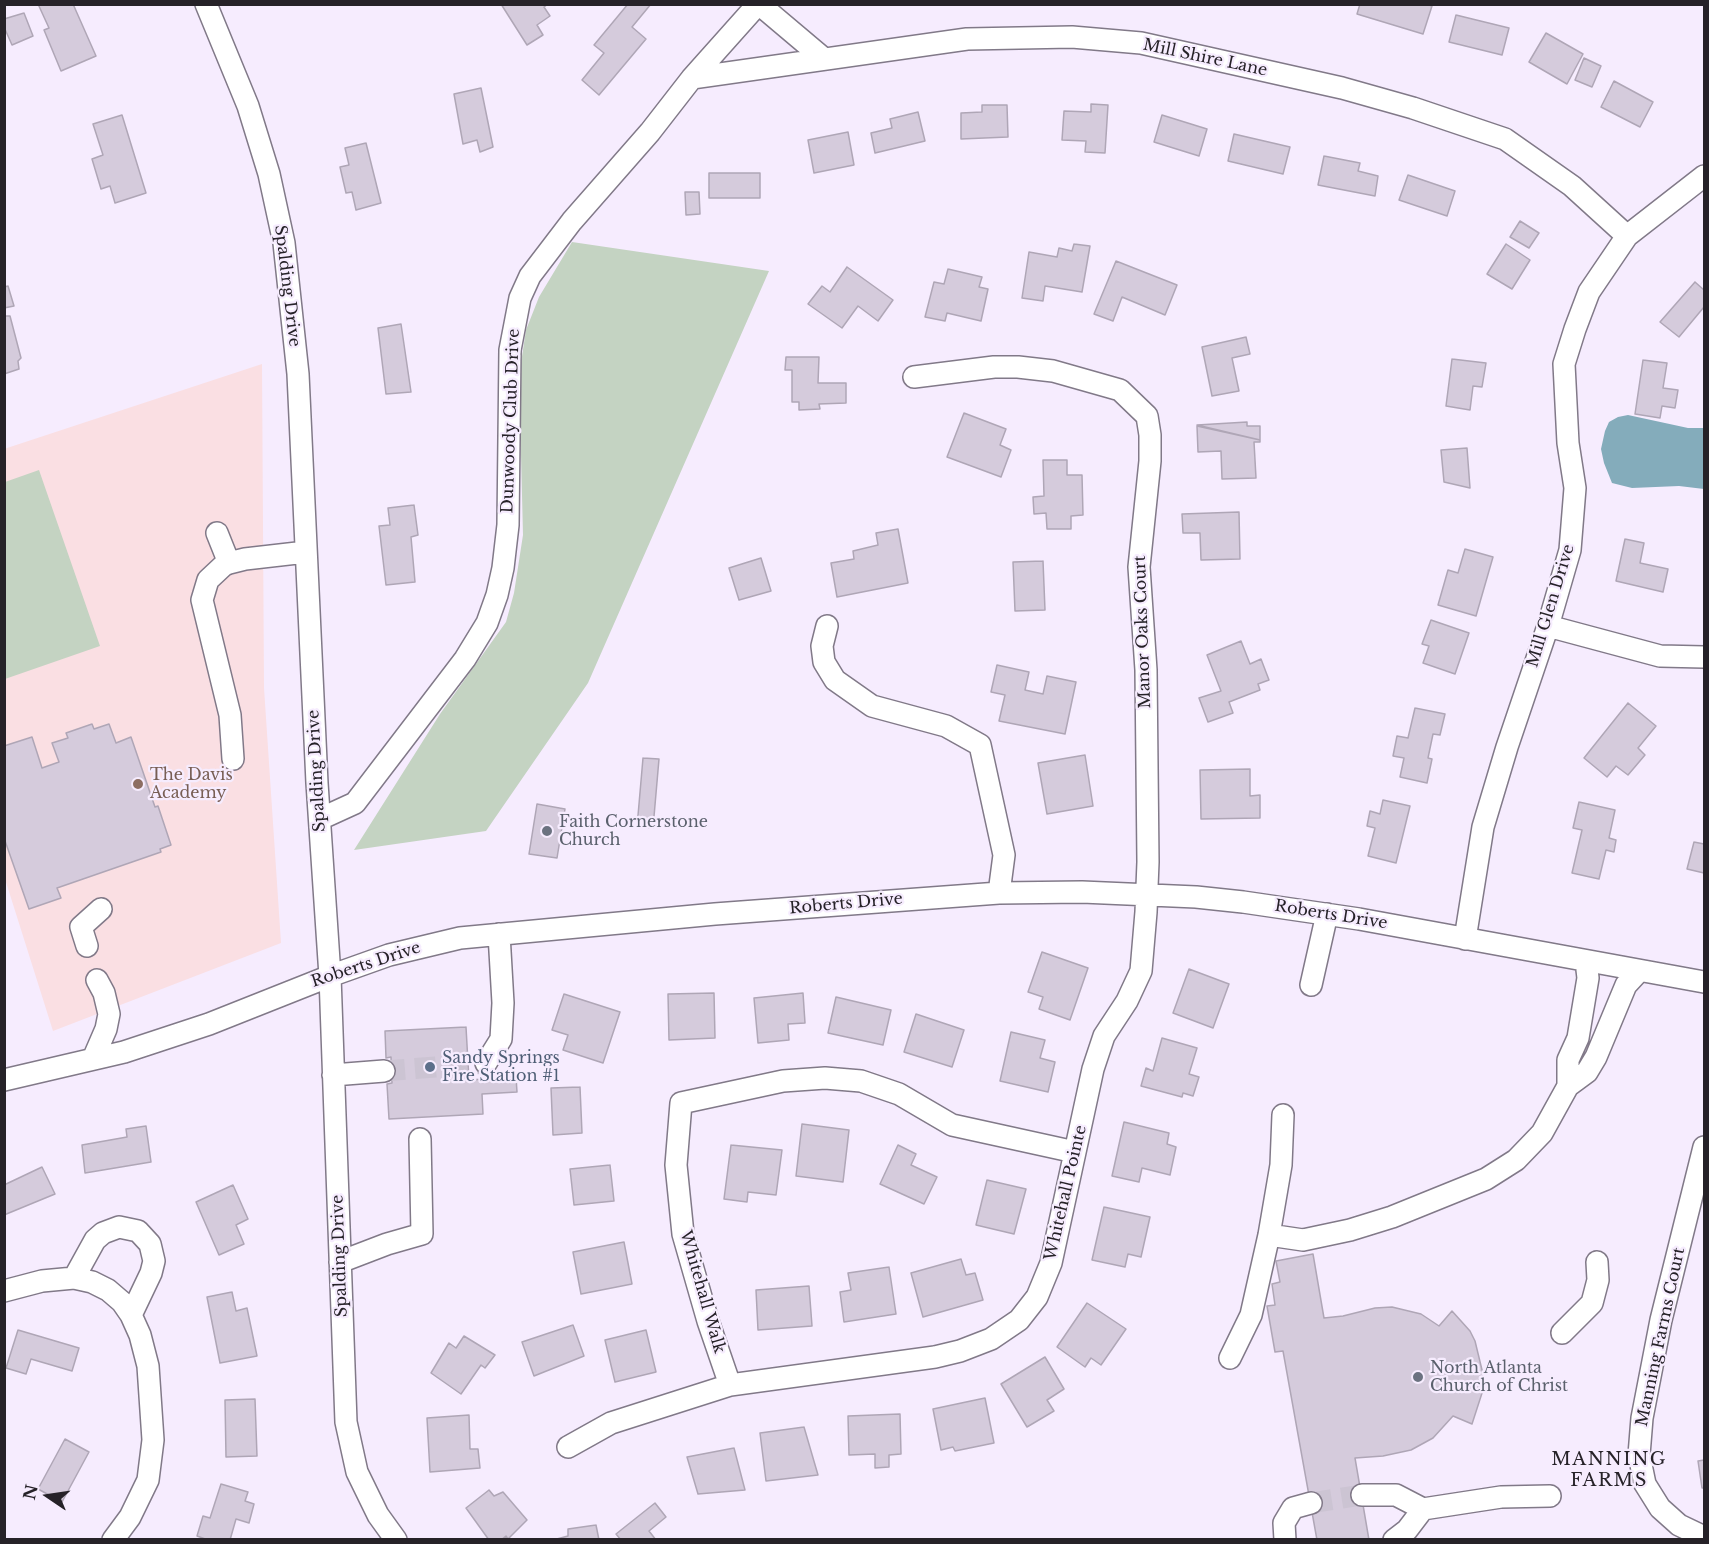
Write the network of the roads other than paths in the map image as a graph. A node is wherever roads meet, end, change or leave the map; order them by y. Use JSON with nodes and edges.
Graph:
{"nodes":[{"id":1,"x":206,"y":4,"type":"edge"},
{"id":2,"x":758,"y":4,"type":"edge"},
{"id":3,"x":823,"y":58,"type":"junction"},
{"id":4,"x":692,"y":78,"type":"junction"},
{"id":5,"x":1704,"y":176,"type":"edge"},
{"id":6,"x":1628,"y":236,"type":"junction"},
{"id":7,"x":914,"y":377,"type":"dead end"},
{"id":8,"x":218,"y":533,"type":"dead end"},
{"id":9,"x":306,"y":552,"type":"junction"},
{"id":10,"x":229,"y":563,"type":"junction"},
{"id":11,"x":827,"y":626,"type":"dead end"},
{"id":12,"x":1548,"y":626,"type":"junction"},
{"id":13,"x":1704,"y":657,"type":"edge"},
{"id":14,"x":233,"y":759,"type":"dead end"},
{"id":15,"x":320,"y":819,"type":"junction"},
{"id":16,"x":1147,"y":887,"type":"junction"},
{"id":17,"x":999,"y":893,"type":"junction"},
{"id":18,"x":101,"y":909,"type":"dead end"},
{"id":19,"x":1327,"y":914,"type":"junction"},
{"id":20,"x":499,"y":934,"type":"junction"},
{"id":21,"x":1465,"y":939,"type":"junction"},
{"id":22,"x":87,"y":946,"type":"dead end"},
{"id":23,"x":1586,"y":961,"type":"junction"},
{"id":24,"x":1639,"y":971,"type":"junction"},
{"id":25,"x":330,"y":976,"type":"junction"},
{"id":26,"x":97,"y":980,"type":"dead end"},
{"id":27,"x":1704,"y":982,"type":"edge"},
{"id":28,"x":1311,"y":985,"type":"dead end"},
{"id":29,"x":93,"y":1059,"type":"junction"},
{"id":30,"x":486,"y":1063,"type":"dead end"},
{"id":31,"x":384,"y":1071,"type":"tunnel mouth"},
{"id":32,"x":333,"y":1076,"type":"junction"},
{"id":33,"x":4,"y":1080,"type":"edge"},
{"id":34,"x":1568,"y":1086,"type":"junction"},
{"id":35,"x":1283,"y":1115,"type":"dead end"},
{"id":36,"x":420,"y":1139,"type":"dead end"},
{"id":37,"x":1704,"y":1147,"type":"edge"},
{"id":38,"x":1074,"y":1152,"type":"junction"},
{"id":39,"x":1269,"y":1235,"type":"junction"},
{"id":40,"x":340,"y":1262,"type":"junction"},
{"id":41,"x":1597,"y":1262,"type":"dead end"},
{"id":42,"x":74,"y":1278,"type":"junction"},
{"id":43,"x":4,"y":1291,"type":"edge"},
{"id":44,"x":131,"y":1315,"type":"junction"},
{"id":45,"x":1562,"y":1333,"type":"dead end"},
{"id":46,"x":1230,"y":1358,"type":"dead end"},
{"id":47,"x":730,"y":1385,"type":"junction"},
{"id":48,"x":568,"y":1447,"type":"dead end"},
{"id":49,"x":1362,"y":1496,"type":"tunnel mouth"},
{"id":50,"x":1550,"y":1496,"type":"dead end"},
{"id":51,"x":1311,"y":1503,"type":"tunnel mouth"},
{"id":52,"x":1423,"y":1509,"type":"junction"},
{"id":53,"x":1704,"y":1537,"type":"edge"},
{"id":54,"x":113,"y":1539,"type":"edge"},
{"id":55,"x":396,"y":1539,"type":"edge"},
{"id":56,"x":1286,"y":1539,"type":"edge"},
{"id":57,"x":1394,"y":1539,"type":"edge"}],
"edges":[{"from":1,"to":9,"type":"street","name":"Spalding Drive"},
{"from":2,"to":3,"type":"street"},
{"from":2,"to":4,"type":"street","name":"Dunwoody Club Drive"},
{"from":3,"to":4,"type":"street","name":"Mill Shire Lane"},
{"from":3,"to":6,"type":"street","name":"Mill Shire Lane"},
{"from":4,"to":15,"type":"street","name":"Dunwoody Club Drive"},
{"from":5,"to":6,"type":"street","name":"Mill Glen Drive"},
{"from":6,"to":12,"type":"street","name":"Mill Glen Drive"},
{"from":7,"to":16,"type":"street","name":"Manor Oaks Court"},
{"from":8,"to":10,"type":"street"},
{"from":9,"to":10,"type":"street"},
{"from":9,"to":15,"type":"street","name":"Spalding Drive"},
{"from":10,"to":14,"type":"street"},
{"from":11,"to":17,"type":"street"},
{"from":12,"to":13,"type":"street"},
{"from":12,"to":21,"type":"street","name":"Mill Glen Drive"},
{"from":15,"to":25,"type":"street","name":"Spalding Drive"},
{"from":16,"to":17,"type":"street","name":"Roberts Drive"},
{"from":16,"to":19,"type":"street","name":"Roberts Drive"},
{"from":16,"to":38,"type":"street","name":"Whitehall Pointe"},
{"from":17,"to":20,"type":"street","name":"Roberts Drive"},
{"from":18,"to":22,"type":"street"},
{"from":19,"to":21,"type":"street","name":"Roberts Drive"},
{"from":19,"to":28,"type":"street"},
{"from":20,"to":25,"type":"street","name":"Roberts Drive"},
{"from":20,"to":30,"type":"street"},
{"from":21,"to":23,"type":"street","name":"Roberts Drive"},
{"from":23,"to":24,"type":"street","name":"Roberts Drive"},
{"from":23,"to":34,"type":"street"},
{"from":24,"to":27,"type":"street","name":"Roberts Drive"},
{"from":24,"to":34,"type":"street"},
{"from":25,"to":29,"type":"street","name":"Roberts Drive"},
{"from":25,"to":32,"type":"street","name":"Spalding Drive"},
{"from":26,"to":29,"type":"street"},
{"from":29,"to":33,"type":"street","name":"Roberts Drive"},
{"from":31,"to":32,"type":"street"},
{"from":32,"to":40,"type":"street","name":"Spalding Drive"},
{"from":34,"to":39,"type":"street"},
{"from":35,"to":39,"type":"street"},
{"from":36,"to":40,"type":"street"},
{"from":37,"to":53,"type":"street","name":"Manning Farms Court"},
{"from":38,"to":47,"type":"street","name":"Whitehall Pointe"},
{"from":38,"to":47,"type":"street","name":"Whitehall Walk"},
{"from":39,"to":46,"type":"street"},
{"from":40,"to":55,"type":"street","name":"Spalding Drive"},
{"from":41,"to":45,"type":"street"},
{"from":42,"to":43,"type":"street"},
{"from":42,"to":44,"type":"street"},
{"from":42,"to":44,"type":"street"},
{"from":44,"to":54,"type":"street"},
{"from":47,"to":48,"type":"street","name":"Whitehall Pointe"},
{"from":49,"to":52,"type":"street"},
{"from":50,"to":52,"type":"street"},
{"from":51,"to":56,"type":"street"},
{"from":52,"to":57,"type":"street"}]}
